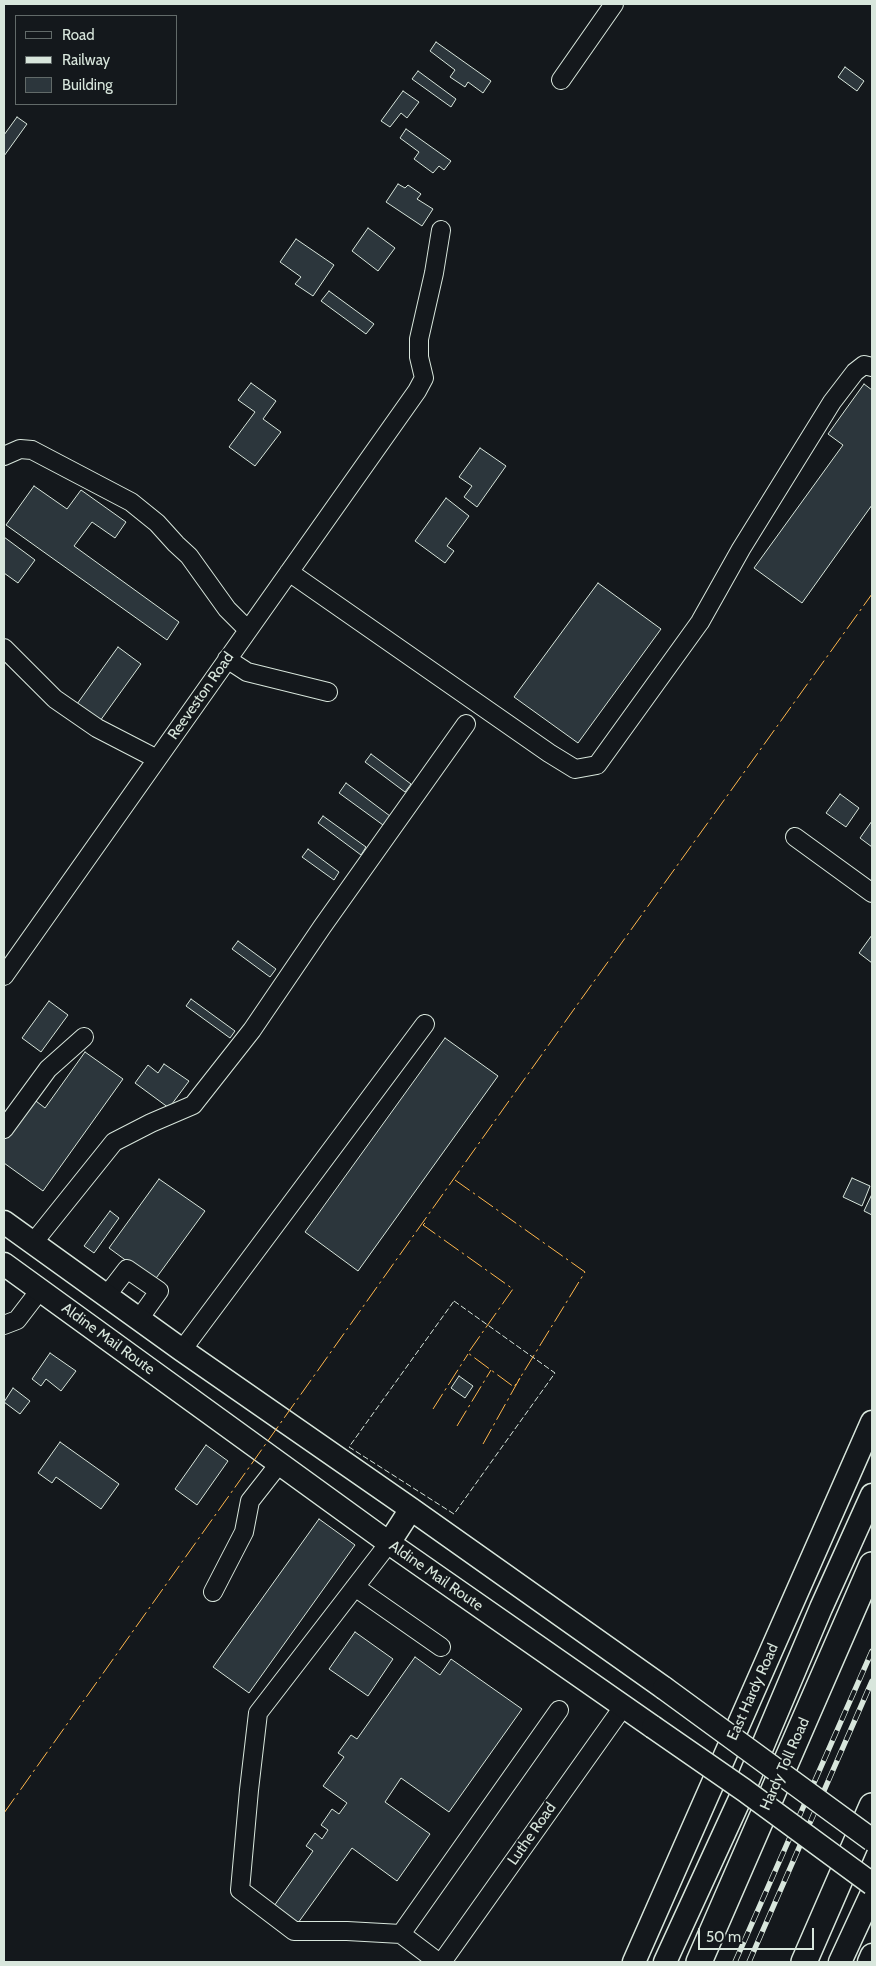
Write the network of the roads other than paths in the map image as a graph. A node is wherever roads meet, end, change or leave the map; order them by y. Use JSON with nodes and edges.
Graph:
{"nodes":[{"id":1,"x":614,"y":4,"type":"edge"},
{"id":2,"x":560,"y":80,"type":"dead end"},
{"id":3,"x":441,"y":230,"type":"dead end"},
{"id":4,"x":872,"y":367,"type":"edge"},
{"id":5,"x":4,"y":456,"type":"edge"},
{"id":6,"x":289,"y":572,"type":"junction"},
{"id":7,"x":248,"y":630,"type":"junction"},
{"id":8,"x":4,"y":648,"type":"edge"},
{"id":9,"x":227,"y":659,"type":"junction"},
{"id":10,"x":328,"y":692,"type":"dead end"},
{"id":11,"x":466,"y":724,"type":"dead end"},
{"id":12,"x":157,"y":759,"type":"junction"},
{"id":13,"x":795,"y":837,"type":"dead end"},
{"id":14,"x":872,"y":893,"type":"edge"},
{"id":15,"x":4,"y":976,"type":"edge"},
{"id":16,"x":426,"y":1024,"type":"dead end"},
{"id":17,"x":84,"y":1037,"type":"dead end"},
{"id":18,"x":4,"y":1129,"type":"edge"},
{"id":19,"x":4,"y":1222,"type":"edge"},
{"id":20,"x":33,"y":1243,"type":"junction"},
{"id":21,"x":4,"y":1264,"type":"edge"},
{"id":22,"x":40,"y":1290,"type":"junction"},
{"id":23,"x":108,"y":1295,"type":"junction"},
{"id":24,"x":139,"y":1318,"type":"junction"},
{"id":25,"x":4,"y":1325,"type":"edge"},
{"id":26,"x":182,"y":1350,"type":"junction"},
{"id":27,"x":161,"y":1378,"type":"junction"},
{"id":28,"x":872,"y":1422,"type":"edge"},
{"id":29,"x":279,"y":1464,"type":"junction"},
{"id":30,"x":872,"y":1495,"type":"edge"},
{"id":31,"x":411,"y":1509,"type":"junction"},
{"id":32,"x":388,"y":1542,"type":"junction"},
{"id":33,"x":872,"y":1565,"type":"edge"},
{"id":34,"x":355,"y":1587,"type":"junction"},
{"id":35,"x":213,"y":1592,"type":"dead end"},
{"id":36,"x":441,"y":1647,"type":"dead end"},
{"id":37,"x":623,"y":1706,"type":"junction"},
{"id":38,"x":559,"y":1710,"type":"dead end"},
{"id":39,"x":758,"y":1756,"type":"junction"},
{"id":40,"x":744,"y":1790,"type":"junction"},
{"id":41,"x":872,"y":1806,"type":"edge"},
{"id":42,"x":872,"y":1840,"type":"edge"},
{"id":43,"x":872,"y":1884,"type":"edge"},
{"id":44,"x":872,"y":1893,"type":"edge"},
{"id":45,"x":401,"y":1934,"type":"junction"},
{"id":46,"x":872,"y":1955,"type":"edge"},
{"id":47,"x":438,"y":1962,"type":"edge"},
{"id":48,"x":442,"y":1962,"type":"edge"},
{"id":49,"x":634,"y":1962,"type":"edge"},
{"id":50,"x":666,"y":1962,"type":"edge"},
{"id":51,"x":699,"y":1962,"type":"edge"},
{"id":52,"x":804,"y":1962,"type":"edge"},
{"id":53,"x":840,"y":1962,"type":"edge"},
{"id":54,"x":869,"y":1962,"type":"edge"}],
"edges":[{"from":1,"to":2,"type":"street"},
{"from":3,"to":6,"type":"street","name":"Reeveston Road"},
{"from":4,"to":6,"type":"street"},
{"from":5,"to":7,"type":"street"},
{"from":6,"to":7,"type":"street","name":"Reeveston Road"},
{"from":7,"to":9,"type":"street","name":"Reeveston Road"},
{"from":8,"to":12,"type":"street"},
{"from":9,"to":10,"type":"street"},
{"from":9,"to":12,"type":"street","name":"Reeveston Road"},
{"from":11,"to":20,"type":"street"},
{"from":12,"to":15,"type":"street","name":"Reeveston Road"},
{"from":13,"to":14,"type":"street"},
{"from":16,"to":26,"type":"street"},
{"from":17,"to":18,"type":"street"},
{"from":19,"to":20,"type":"main road"},
{"from":20,"to":23,"type":"main road"},
{"from":21,"to":22,"type":"main road","name":"Aldine Mail Route"},
{"from":22,"to":25,"type":"street"},
{"from":22,"to":27,"type":"main road","name":"Aldine Mail Route"},
{"from":23,"to":24,"type":"main road"},
{"from":23,"to":24,"type":"street"},
{"from":24,"to":26,"type":"main road"},
{"from":26,"to":27,"type":"main road"},
{"from":26,"to":31,"type":"main road"},
{"from":27,"to":29,"type":"main road","name":"Aldine Mail Route"},
{"from":28,"to":49,"type":"main road","name":"East Hardy Road"},
{"from":29,"to":32,"type":"main road","name":"Aldine Mail Route"},
{"from":29,"to":35,"type":"street"},
{"from":30,"to":39,"type":"main road"},
{"from":31,"to":32,"type":"main road"},
{"from":31,"to":39,"type":"main road","bridge":true},
{"from":32,"to":34,"type":"street"},
{"from":32,"to":37,"type":"main road","name":"Aldine Mail Route"},
{"from":33,"to":51,"type":"highway","name":"Hardy Toll Road"},
{"from":34,"to":36,"type":"street"},
{"from":34,"to":45,"type":"street"},
{"from":37,"to":40,"type":"main road","name":"Aldine Mail Route","bridge":true},
{"from":37,"to":48,"type":"street","name":"Luthe Road"},
{"from":38,"to":45,"type":"street"},
{"from":39,"to":40,"type":"main road"},
{"from":39,"to":42,"type":"main road","bridge":true},
{"from":40,"to":43,"type":"main road","name":"Aldine Mail Route","bridge":true},
{"from":40,"to":50,"type":"main road"},
{"from":41,"to":52,"type":"highway"},
{"from":44,"to":53,"type":"main road"},
{"from":45,"to":47,"type":"street"},
{"from":46,"to":54,"type":"main road"}]}
